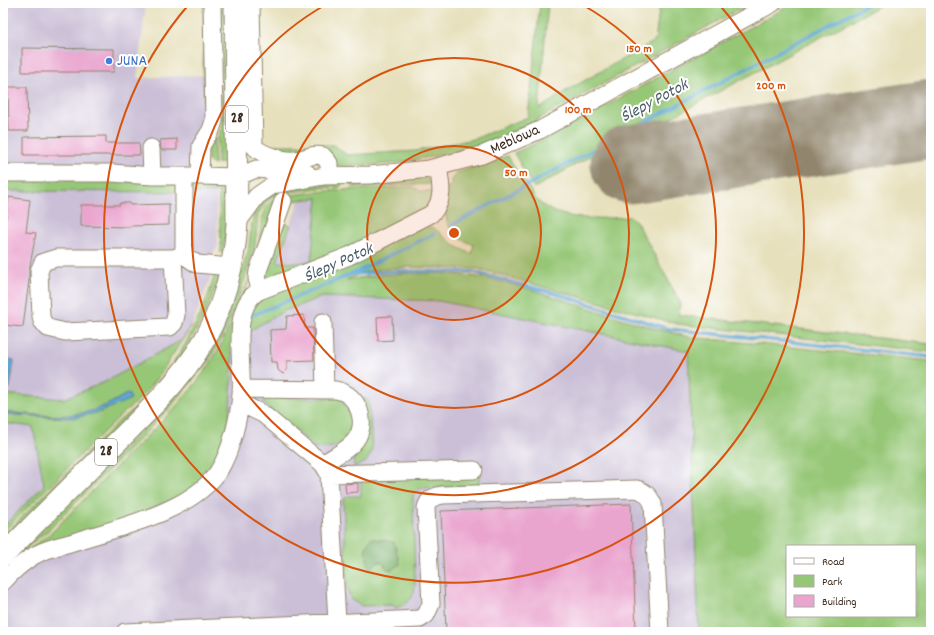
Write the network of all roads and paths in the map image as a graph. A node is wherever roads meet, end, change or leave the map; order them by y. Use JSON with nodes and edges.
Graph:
{"nodes":[{"id":1,"x":212,"y":3,"type":"edge"},
{"id":2,"x":235,"y":3,"type":"edge"},
{"id":3,"x":251,"y":3,"type":"edge"},
{"id":4,"x":773,"y":3,"type":"edge"},
{"id":5,"x":151,"y":148,"type":"dead end"},
{"id":6,"x":438,"y":167,"type":"junction"},
{"id":7,"x":3,"y":173,"type":"edge"},
{"id":8,"x":152,"y":176,"type":"junction"},
{"id":9,"x":192,"y":176,"type":"junction"},
{"id":10,"x":326,"y":176,"type":"junction"},
{"id":11,"x":238,"y":177,"type":"junction"},
{"id":12,"x":273,"y":185,"type":"junction"},
{"id":13,"x":283,"y":201,"type":"dead end"},
{"id":14,"x":237,"y":223,"type":"junction"},
{"id":15,"x":178,"y":256,"type":"junction"},
{"id":16,"x":231,"y":267,"type":"junction"},
{"id":17,"x":260,"y":290,"type":"junction"},
{"id":18,"x":323,"y":322,"type":"dead end"},
{"id":19,"x":325,"y":389,"type":"junction"},
{"id":20,"x":241,"y":396,"type":"junction"},
{"id":21,"x":326,"y":469,"type":"junction"},
{"id":22,"x":474,"y":470,"type":"dead end"},
{"id":23,"x":3,"y":556,"type":"edge"},
{"id":24,"x":3,"y":582,"type":"edge"},
{"id":25,"x":338,"y":627,"type":"edge"},
{"id":26,"x":124,"y":632,"type":"edge"},
{"id":27,"x":660,"y":632,"type":"edge"}],
"edges":[{"from":1,"to":9,"type":"street"},
{"from":2,"to":11,"type":"main road","number":"28"},
{"from":3,"to":10,"type":"street"},
{"from":4,"to":6,"type":"street","name":"Meblowa"},
{"from":5,"to":8,"type":"street"},
{"from":6,"to":10,"type":"street","name":"Meblowa"},
{"from":6,"to":17,"type":"street"},
{"from":7,"to":8,"type":"street"},
{"from":8,"to":9,"type":"street"},
{"from":9,"to":11,"type":"street"},
{"from":9,"to":15,"type":"street"},
{"from":10,"to":11,"type":"street","name":"Meblowa"},
{"from":10,"to":12,"type":"street","name":"Meblowa"},
{"from":11,"to":12,"type":"street","name":"Meblowa"},
{"from":11,"to":14,"type":"main road","number":"28"},
{"from":12,"to":14,"type":"street","name":"Meblowa"},
{"from":13,"to":17,"type":"street"},
{"from":14,"to":16,"type":"main road","number":"28"},
{"from":15,"to":15,"type":"street"},
{"from":15,"to":16,"type":"street"},
{"from":16,"to":23,"type":"main road","number":"28"},
{"from":17,"to":20,"type":"street"},
{"from":18,"to":19,"type":"street"},
{"from":19,"to":20,"type":"street"},
{"from":19,"to":21,"type":"street"},
{"from":20,"to":21,"type":"street"},
{"from":20,"to":24,"type":"street"},
{"from":21,"to":22,"type":"street"},
{"from":21,"to":25,"type":"street"},
{"from":25,"to":26,"type":"street"},
{"from":25,"to":27,"type":"street"}]}
